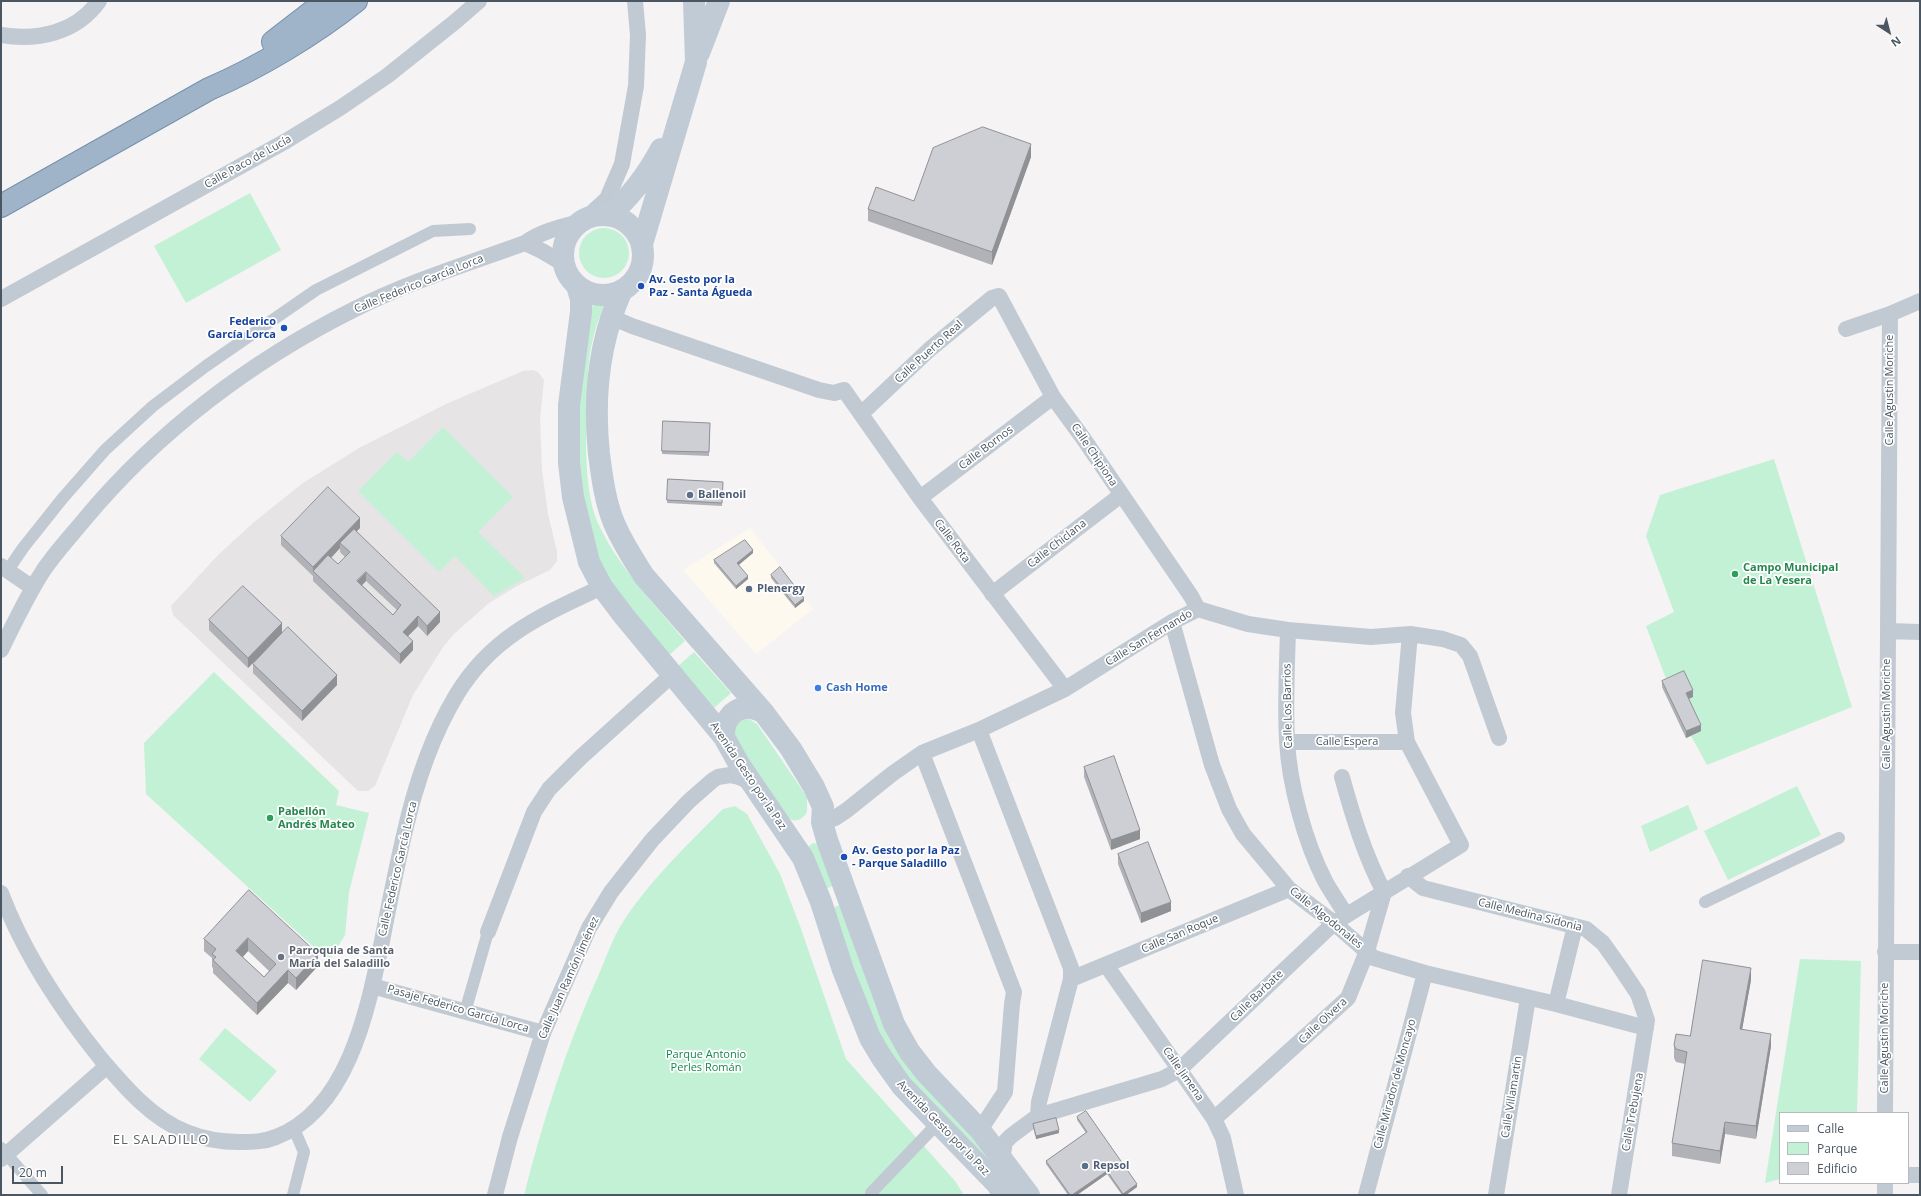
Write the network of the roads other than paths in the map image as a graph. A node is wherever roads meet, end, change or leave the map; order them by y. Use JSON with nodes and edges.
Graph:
{"nodes":[{"id":1,"x":99,"y":1,"type":"edge"},
{"id":2,"x":326,"y":1,"type":"edge"},
{"id":3,"x":356,"y":1,"type":"edge"},
{"id":4,"x":479,"y":1,"type":"edge"},
{"id":5,"x":635,"y":1,"type":"edge"},
{"id":6,"x":682,"y":1,"type":"edge"},
{"id":7,"x":694,"y":1,"type":"edge"},
{"id":8,"x":719,"y":1,"type":"edge"},
{"id":9,"x":1,"y":35,"type":"edge"},
{"id":10,"x":696,"y":62,"type":"junction"},
{"id":11,"x":209,"y":89,"type":"junction"},
{"id":12,"x":1,"y":206,"type":"edge"},
{"id":13,"x":609,"y":215,"type":"junction"},
{"id":14,"x":582,"y":221,"type":"junction"},
{"id":15,"x":470,"y":229,"type":"dead end"},
{"id":16,"x":525,"y":243,"type":"junction"},
{"id":17,"x":642,"y":244,"type":"junction"},
{"id":18,"x":564,"y":264,"type":"junction"},
{"id":19,"x":577,"y":286,"type":"junction"},
{"id":20,"x":622,"y":290,"type":"junction"},
{"id":21,"x":999,"y":296,"type":"joint"},
{"id":22,"x":1,"y":299,"type":"edge"},
{"id":23,"x":1920,"y":301,"type":"edge"},
{"id":24,"x":1890,"y":314,"type":"junction"},
{"id":25,"x":611,"y":317,"type":"junction"},
{"id":26,"x":1846,"y":329,"type":"dead end"},
{"id":27,"x":1052,"y":397,"type":"junction"},
{"id":28,"x":862,"y":413,"type":"junction"},
{"id":29,"x":1121,"y":495,"type":"junction"},
{"id":30,"x":920,"y":498,"type":"junction"},
{"id":31,"x":5,"y":568,"type":"edge"},
{"id":32,"x":602,"y":587,"type":"junction"},
{"id":33,"x":33,"y":588,"type":"junction"},
{"id":34,"x":992,"y":594,"type":"junction"},
{"id":35,"x":1198,"y":609,"type":"junction"},
{"id":36,"x":1172,"y":622,"type":"junction"},
{"id":37,"x":1288,"y":630,"type":"junction"},
{"id":38,"x":1888,"y":631,"type":"junction"},
{"id":39,"x":1920,"y":632,"type":"edge"},
{"id":40,"x":1410,"y":634,"type":"junction"},
{"id":41,"x":1,"y":650,"type":"edge"},
{"id":42,"x":673,"y":674,"type":"junction"},
{"id":43,"x":1064,"y":689,"type":"junction"},
{"id":44,"x":764,"y":713,"type":"junction"},
{"id":45,"x":979,"y":730,"type":"junction"},
{"id":46,"x":1499,"y":738,"type":"dead end"},
{"id":47,"x":727,"y":742,"type":"junction"},
{"id":48,"x":1287,"y":742,"type":"junction"},
{"id":49,"x":1407,"y":742,"type":"junction"},
{"id":50,"x":922,"y":753,"type":"junction"},
{"id":51,"x":718,"y":777,"type":"junction"},
{"id":52,"x":1342,"y":777,"type":"dead end"},
{"id":53,"x":751,"y":782,"type":"junction"},
{"id":54,"x":822,"y":822,"type":"junction"},
{"id":55,"x":785,"y":831,"type":"junction"},
{"id":56,"x":1839,"y":838,"type":"dead end"},
{"id":57,"x":1408,"y":876,"type":"junction"},
{"id":58,"x":1289,"y":889,"type":"junction"},
{"id":59,"x":1384,"y":892,"type":"junction"},
{"id":60,"x":1,"y":893,"type":"edge"},
{"id":61,"x":1704,"y":902,"type":"dead end"},
{"id":62,"x":1340,"y":919,"type":"junction"},
{"id":63,"x":1575,"y":926,"type":"junction"},
{"id":64,"x":488,"y":932,"type":"joint"},
{"id":65,"x":1367,"y":951,"type":"junction"},
{"id":66,"x":1885,"y":952,"type":"junction"},
{"id":67,"x":1920,"y":952,"type":"edge"},
{"id":68,"x":1106,"y":965,"type":"junction"},
{"id":69,"x":1425,"y":973,"type":"junction"},
{"id":70,"x":1071,"y":979,"type":"junction"},
{"id":71,"x":372,"y":986,"type":"junction"},
{"id":72,"x":1528,"y":998,"type":"junction"},
{"id":73,"x":1556,"y":1004,"type":"junction"},
{"id":74,"x":465,"y":1012,"type":"junction"},
{"id":75,"x":1646,"y":1028,"type":"junction"},
{"id":76,"x":543,"y":1033,"type":"junction"},
{"id":77,"x":107,"y":1066,"type":"junction"},
{"id":78,"x":1180,"y":1070,"type":"junction"},
{"id":79,"x":1885,"y":1112,"type":"edge"},
{"id":80,"x":1038,"y":1116,"type":"junction"},
{"id":81,"x":1214,"y":1120,"type":"junction"},
{"id":82,"x":938,"y":1124,"type":"junction"},
{"id":83,"x":294,"y":1129,"type":"junction"},
{"id":84,"x":980,"y":1130,"type":"junction"},
{"id":85,"x":2,"y":1154,"type":"edge"},
{"id":86,"x":1002,"y":1159,"type":"junction"},
{"id":87,"x":1909,"y":1175,"type":"edge"},
{"id":88,"x":1920,"y":1175,"type":"edge"},
{"id":89,"x":1885,"y":1184,"type":"edge"},
{"id":90,"x":871,"y":1193,"type":"dead end"},
{"id":91,"x":42,"y":1195,"type":"edge"},
{"id":92,"x":294,"y":1195,"type":"edge"},
{"id":93,"x":495,"y":1195,"type":"edge"},
{"id":94,"x":1004,"y":1195,"type":"edge"},
{"id":95,"x":1029,"y":1195,"type":"edge"},
{"id":96,"x":1236,"y":1195,"type":"edge"},
{"id":97,"x":1366,"y":1195,"type":"edge"},
{"id":98,"x":1496,"y":1195,"type":"edge"},
{"id":99,"x":1619,"y":1195,"type":"edge"},
{"id":100,"x":1885,"y":1195,"type":"edge"}],
"edges":[{"from":1,"to":9,"type":"street"},
{"from":2,"to":11,"type":"highway"},
{"from":3,"to":11,"type":"highway"},
{"from":4,"to":22,"type":"street","name":"Calle Paco de Lucía"},
{"from":5,"to":14,"type":"street"},
{"from":6,"to":13,"type":"main road"},
{"from":7,"to":10,"type":"main road"},
{"from":8,"to":10,"type":"main road"},
{"from":10,"to":17,"type":"main road"},
{"from":11,"to":12,"type":"highway"},
{"from":13,"to":14,"type":"main road"},
{"from":13,"to":17,"type":"main road"},
{"from":14,"to":16,"type":"street","name":"Calle Federico García Lorca"},
{"from":14,"to":18,"type":"main road"},
{"from":15,"to":31,"type":"street"},
{"from":16,"to":18,"type":"street"},
{"from":16,"to":33,"type":"street","name":"Calle Federico García Lorca"},
{"from":17,"to":20,"type":"main road"},
{"from":18,"to":19,"type":"main road"},
{"from":19,"to":20,"type":"main road"},
{"from":19,"to":32,"type":"main road","name":"Avenida Gesto por la Paz"},
{"from":20,"to":25,"type":"main road","name":"Avenida Gesto por la Paz"},
{"from":21,"to":27,"type":"street","name":"Calle Chipiona"},
{"from":21,"to":28,"type":"street","name":"Calle Puerto Real"},
{"from":23,"to":24,"type":"street"},
{"from":24,"to":26,"type":"street"},
{"from":24,"to":38,"type":"street","name":"Calle Agustin Moriche"},
{"from":25,"to":28,"type":"street","name":"Calle Rota"},
{"from":25,"to":44,"type":"main road","name":"Avenida Gesto por la Paz"},
{"from":27,"to":29,"type":"street","name":"Calle Chipiona"},
{"from":27,"to":30,"type":"street","name":"Calle Bornos"},
{"from":28,"to":30,"type":"street","name":"Calle Rota"},
{"from":29,"to":34,"type":"street","name":"Calle Chiclana"},
{"from":29,"to":35,"type":"street","name":"Calle Chipiona"},
{"from":30,"to":34,"type":"street","name":"Calle Rota"},
{"from":31,"to":33,"type":"street"},
{"from":32,"to":42,"type":"main road","name":"Avenida Gesto por la Paz"},
{"from":32,"to":71,"type":"street","name":"Calle Federico García Lorca"},
{"from":33,"to":41,"type":"street","name":"Calle Federico García Lorca"},
{"from":34,"to":43,"type":"street","name":"Calle Rota"},
{"from":35,"to":36,"type":"street","name":"Calle San Fernando"},
{"from":35,"to":37,"type":"street","name":"Calle San Fernando"},
{"from":36,"to":43,"type":"street","name":"Calle San Fernando"},
{"from":36,"to":58,"type":"street","name":"Calle Algodonales"},
{"from":37,"to":40,"type":"street","name":"Calle San Fernando"},
{"from":37,"to":48,"type":"street","name":"Calle Los Barrios"},
{"from":38,"to":39,"type":"street"},
{"from":38,"to":66,"type":"street","name":"Calle Agustin Moriche"},
{"from":40,"to":46,"type":"street","name":"Calle San Fernando"},
{"from":40,"to":49,"type":"street"},
{"from":42,"to":47,"type":"main road","name":"Avenida Gesto por la Paz"},
{"from":42,"to":64,"type":"street"},
{"from":43,"to":45,"type":"street","name":"Calle San Fernando"},
{"from":44,"to":47,"type":"main road"},
{"from":44,"to":54,"type":"main road","name":"Avenida Gesto por la Paz"},
{"from":45,"to":50,"type":"street","name":"Calle San Fernando"},
{"from":45,"to":70,"type":"street"},
{"from":47,"to":51,"type":"street","name":"Calle Juan Ramón Jiménez"},
{"from":47,"to":53,"type":"main road","name":"Avenida Gesto por la Paz"},
{"from":48,"to":49,"type":"street","name":"Calle Espera"},
{"from":48,"to":62,"type":"street","name":"Calle Los Barrios"},
{"from":49,"to":57,"type":"street","name":"Calle Barbate"},
{"from":50,"to":54,"type":"street","name":"Calle San Fernando"},
{"from":50,"to":84,"type":"street"},
{"from":51,"to":53,"type":"street"},
{"from":51,"to":76,"type":"street","name":"Calle Juan Ramón Jiménez"},
{"from":52,"to":59,"type":"street"},
{"from":53,"to":55,"type":"main road","name":"Avenida Gesto por la Paz"},
{"from":54,"to":55,"type":"main road"},
{"from":54,"to":84,"type":"main road","name":"Avenida Gesto por la Paz"},
{"from":55,"to":82,"type":"main road","name":"Avenida Gesto por la Paz"},
{"from":56,"to":61,"type":"street"},
{"from":57,"to":59,"type":"street","name":"Calle Barbate"},
{"from":57,"to":63,"type":"street","name":"Calle Medina Sidonia"},
{"from":58,"to":62,"type":"street","name":"Calle Algodonales"},
{"from":58,"to":68,"type":"street","name":"Calle San Roque"},
{"from":59,"to":62,"type":"street","name":"Calle Barbate"},
{"from":59,"to":65,"type":"street","name":"Calle Olvera"},
{"from":60,"to":77,"type":"street","name":"Calle Federico García Lorca"},
{"from":62,"to":65,"type":"street","name":"Calle Algodonales"},
{"from":62,"to":78,"type":"street","name":"Calle Barbate"},
{"from":63,"to":73,"type":"street"},
{"from":63,"to":75,"type":"street","name":"Calle Medina Sidonia"},
{"from":64,"to":74,"type":"street"},
{"from":65,"to":69,"type":"street","name":"Calle Algodonales"},
{"from":65,"to":81,"type":"street","name":"Calle Olvera"},
{"from":66,"to":67,"type":"street"},
{"from":66,"to":79,"type":"street","name":"Calle Agustin Moriche"},
{"from":68,"to":70,"type":"street","name":"Calle San Roque"},
{"from":68,"to":78,"type":"street","name":"Calle Jimena"},
{"from":69,"to":72,"type":"street","name":"Calle Algodonales"},
{"from":69,"to":97,"type":"street","name":"Calle Mirador de Moncayo"},
{"from":70,"to":80,"type":"street"},
{"from":71,"to":74,"type":"street","name":"Pasaje Federico García Lorca"},
{"from":71,"to":83,"type":"street","name":"Calle Federico García Lorca"},
{"from":72,"to":73,"type":"street","name":"Calle Algodonales"},
{"from":72,"to":98,"type":"street","name":"Calle Villamartin"},
{"from":73,"to":75,"type":"street","name":"Calle Algodonales"},
{"from":74,"to":76,"type":"street","name":"Pasaje Federico García Lorca"},
{"from":75,"to":99,"type":"street","name":"Calle Trebujena"},
{"from":76,"to":93,"type":"street","name":"Calle Juan Ramón Jiménez"},
{"from":77,"to":83,"type":"street","name":"Calle Federico García Lorca"},
{"from":77,"to":85,"type":"street"},
{"from":78,"to":80,"type":"street","name":"Calle Barbate"},
{"from":78,"to":81,"type":"street","name":"Calle Jimena"},
{"from":80,"to":86,"type":"street","name":"Calle Barbate"},
{"from":81,"to":96,"type":"street","name":"Calle Jimena"},
{"from":82,"to":90,"type":"street"},
{"from":82,"to":94,"type":"main road","name":"Avenida Gesto por la Paz"},
{"from":83,"to":92,"type":"street"},
{"from":84,"to":86,"type":"main road","name":"Avenida Gesto por la Paz"},
{"from":85,"to":91,"type":"street"},
{"from":86,"to":95,"type":"main road","name":"Avenida Gesto por la Paz"},
{"from":87,"to":88,"type":"street"},
{"from":89,"to":100,"type":"street"}]}
